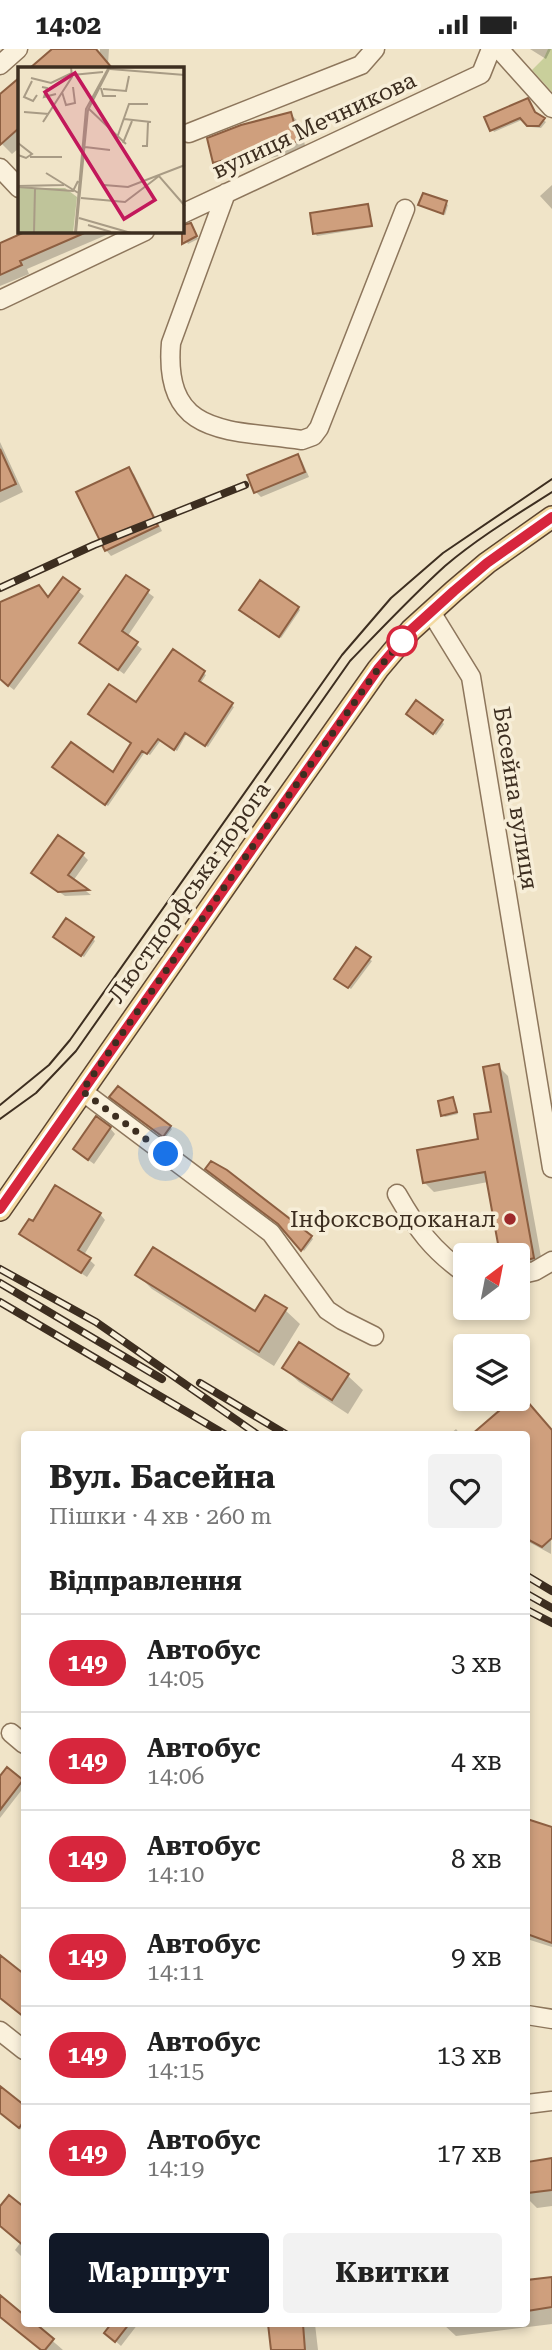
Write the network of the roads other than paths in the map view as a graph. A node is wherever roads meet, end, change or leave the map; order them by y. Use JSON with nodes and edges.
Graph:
{"nodes":[{"id":1,"x":18,"y":49,"type":"edge"},
{"id":2,"x":375,"y":49,"type":"edge"},
{"id":3,"x":491,"y":49,"type":"edge"},
{"id":4,"x":499,"y":49,"type":"edge"},
{"id":5,"x":0,"y":65,"type":"edge"},
{"id":6,"x":552,"y":108,"type":"edge"},
{"id":7,"x":189,"y":133,"type":"dead end"},
{"id":8,"x":0,"y":168,"type":"edge"},
{"id":9,"x":18,"y":187,"type":"edge"},
{"id":10,"x":226,"y":193,"type":"junction"},
{"id":11,"x":405,"y":209,"type":"dead end"},
{"id":12,"x":184,"y":213,"type":"edge"},
{"id":13,"x":141,"y":233,"type":"edge"},
{"id":14,"x":0,"y":300,"type":"edge"},
{"id":15,"x":552,"y":517,"type":"edge"},
{"id":16,"x":431,"y":612,"type":"junction"},
{"id":17,"x":82,"y":1091,"type":"junction"},
{"id":18,"x":552,"y":1168,"type":"edge"},
{"id":19,"x":397,"y":1194,"type":"dead end"},
{"id":20,"x":0,"y":1210,"type":"edge"},
{"id":21,"x":552,"y":1261,"type":"edge"},
{"id":22,"x":453,"y":1264,"type":"edge"},
{"id":23,"x":530,"y":1272,"type":"edge"},
{"id":24,"x":374,"y":1336,"type":"dead end"},
{"id":25,"x":530,"y":2015,"type":"edge"},
{"id":26,"x":552,"y":2019,"type":"edge"},
{"id":27,"x":0,"y":2031,"type":"edge"},
{"id":28,"x":21,"y":2048,"type":"edge"},
{"id":29,"x":552,"y":2101,"type":"edge"},
{"id":30,"x":530,"y":2104,"type":"edge"}],
"edges":[{"from":1,"to":5,"type":"street"},
{"from":2,"to":7,"type":"street"},
{"from":3,"to":10,"type":"street","name":"вулиця Мечникова"},
{"from":4,"to":6,"type":"street"},
{"from":8,"to":9,"type":"street"},
{"from":10,"to":11,"type":"street"},
{"from":10,"to":12,"type":"street","name":"вулиця Мечникова"},
{"from":13,"to":14,"type":"street"},
{"from":15,"to":16,"type":"main road","name":"Люстдорфська дорога"},
{"from":16,"to":17,"type":"main road","name":"Люстдорфська дорога"},
{"from":16,"to":18,"type":"street","name":"Басейна вулиця"},
{"from":17,"to":20,"type":"main road","name":"Люстдорфська дорога"},
{"from":17,"to":24,"type":"street"},
{"from":19,"to":22,"type":"street"},
{"from":21,"to":23,"type":"street"},
{"from":25,"to":26,"type":"street"},
{"from":27,"to":28,"type":"street"},
{"from":29,"to":30,"type":"street"}]}
